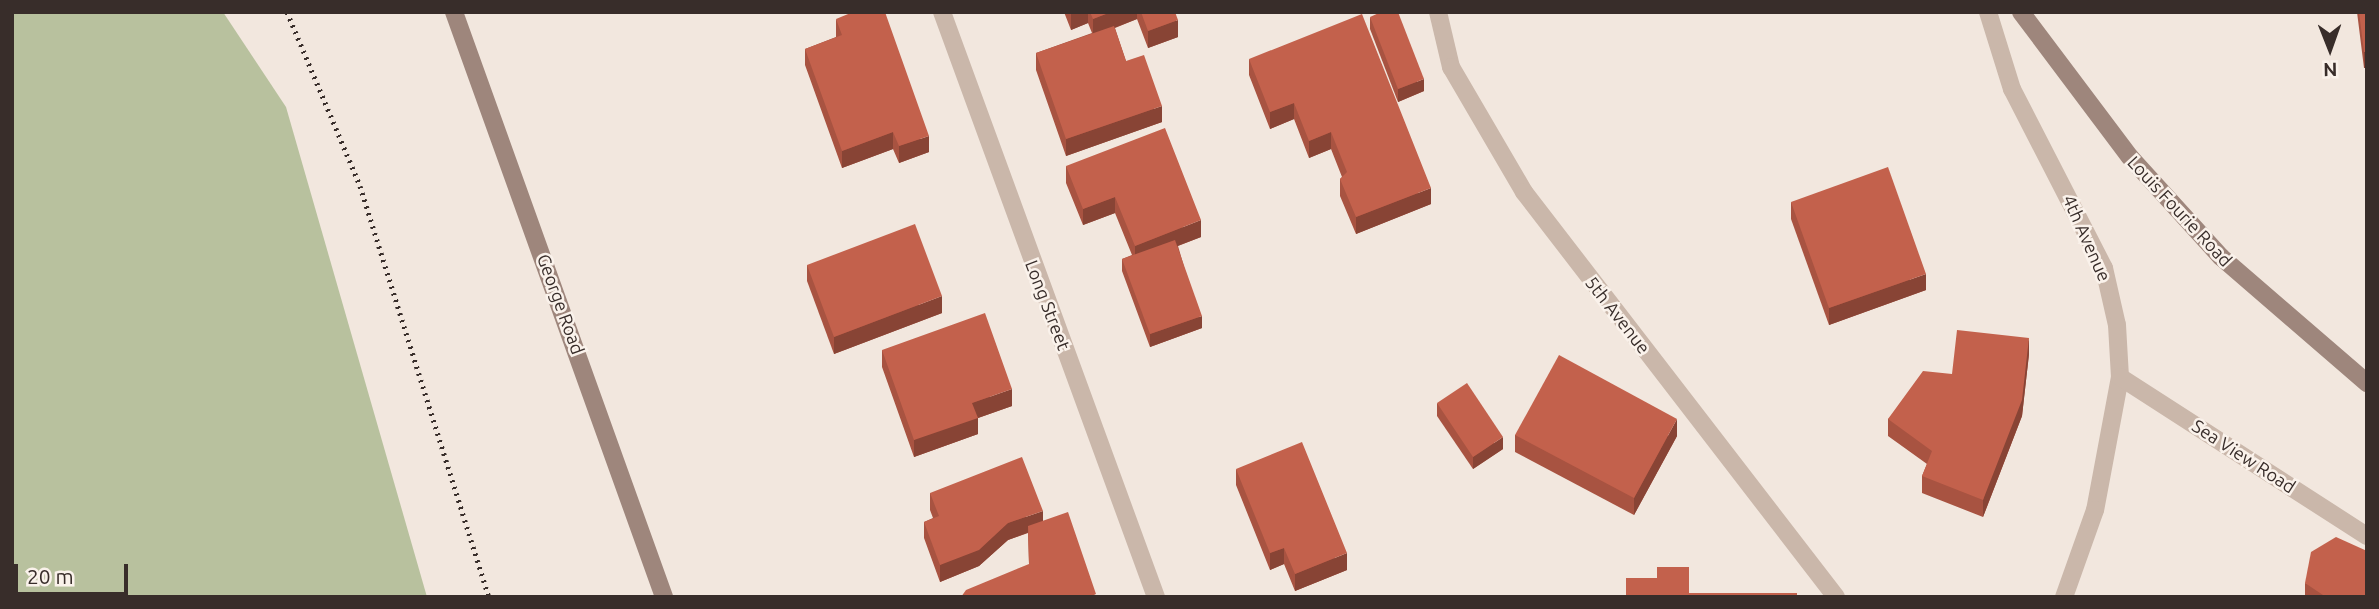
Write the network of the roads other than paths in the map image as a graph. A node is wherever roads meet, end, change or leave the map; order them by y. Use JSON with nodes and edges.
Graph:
{"nodes":[{"id":1,"x":454,"y":12,"type":"edge"},
{"id":2,"x":942,"y":12,"type":"edge"},
{"id":3,"x":1438,"y":12,"type":"edge"},
{"id":4,"x":1988,"y":12,"type":"edge"},
{"id":5,"x":2021,"y":12,"type":"edge"},
{"id":6,"x":2120,"y":377,"type":"junction"},
{"id":7,"x":2367,"y":383,"type":"edge"},
{"id":8,"x":2367,"y":536,"type":"edge"},
{"id":9,"x":664,"y":597,"type":"edge"},
{"id":10,"x":1156,"y":597,"type":"edge"},
{"id":11,"x":1836,"y":597,"type":"edge"},
{"id":12,"x":2064,"y":597,"type":"edge"}],
"edges":[{"from":1,"to":9,"type":"street","name":"George Road"},
{"from":2,"to":10,"type":"street","name":"Long Street"},
{"from":3,"to":11,"type":"street","name":"5th Avenue"},
{"from":4,"to":6,"type":"street","name":"4th Avenue"},
{"from":5,"to":7,"type":"street","name":"Louis Fourie Road"},
{"from":6,"to":8,"type":"street","name":"Sea View Road"},
{"from":6,"to":12,"type":"street","name":"4th Avenue"}]}
